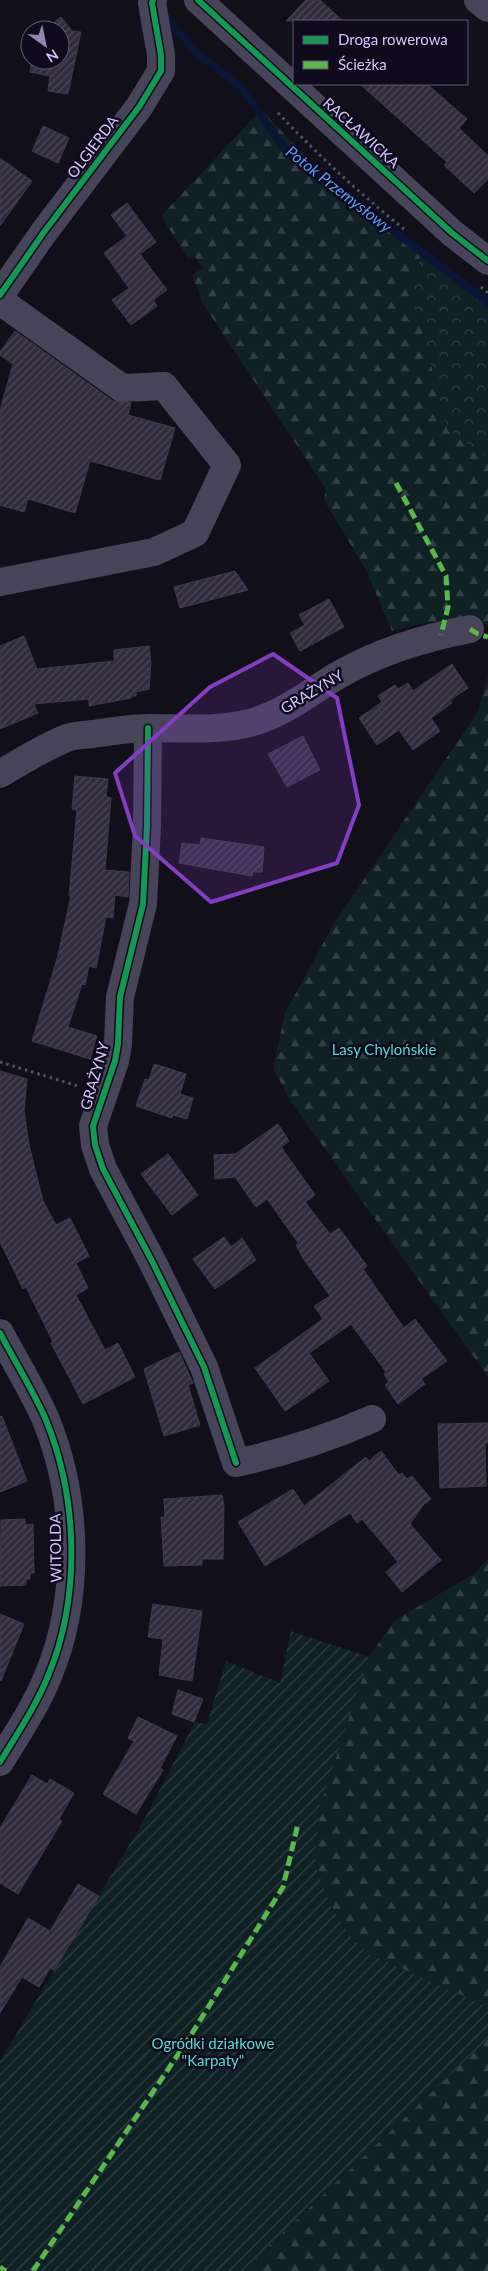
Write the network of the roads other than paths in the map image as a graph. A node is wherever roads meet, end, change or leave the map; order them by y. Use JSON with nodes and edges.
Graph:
{"nodes":[{"id":1,"x":153,"y":0,"type":"edge"},
{"id":2,"x":198,"y":0,"type":"edge"},
{"id":3,"x":478,"y":0,"type":"edge"},
{"id":4,"x":488,"y":8,"type":"edge"},
{"id":5,"x":488,"y":261,"type":"edge"},
{"id":6,"x":0,"y":295,"type":"edge"},
{"id":7,"x":0,"y":301,"type":"edge"},
{"id":8,"x":0,"y":582,"type":"edge"},
{"id":9,"x":470,"y":629,"type":"dead end"},
{"id":10,"x":148,"y":728,"type":"junction"},
{"id":11,"x":0,"y":774,"type":"edge"},
{"id":12,"x":0,"y":1333,"type":"edge"},
{"id":13,"x":372,"y":1419,"type":"dead end"},
{"id":14,"x":0,"y":1762,"type":"edge"}],
"edges":[{"from":1,"to":6,"type":"street","name":"OLGIERDA"},
{"from":2,"to":5,"type":"street","name":"RACŁAWICKA"},
{"from":3,"to":4,"type":"street"},
{"from":7,"to":8,"type":"street"},
{"from":9,"to":10,"type":"street","name":"GRAŻYNY"},
{"from":10,"to":11,"type":"street","name":"GRAŻYNY"},
{"from":10,"to":13,"type":"street","name":"GRAŻYNY"},
{"from":12,"to":14,"type":"street","name":"WITOLDA"}]}
